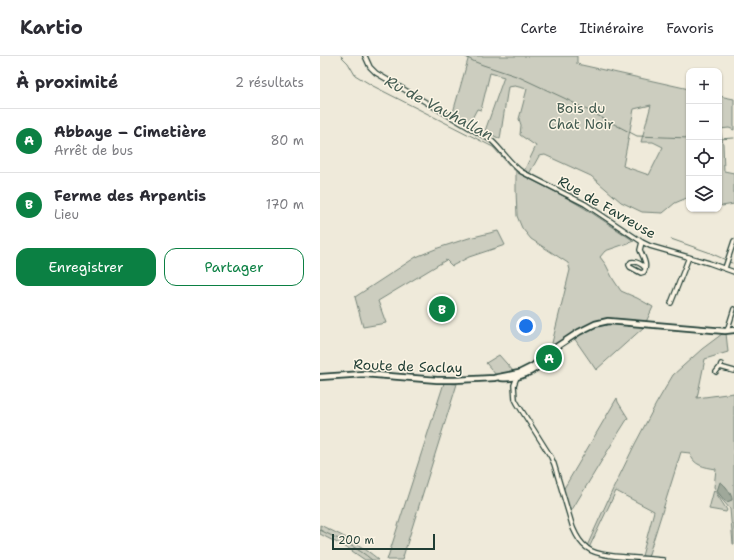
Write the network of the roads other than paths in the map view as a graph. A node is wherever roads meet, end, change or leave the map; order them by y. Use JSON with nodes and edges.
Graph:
{"nodes":[{"id":1,"x":365,"y":56,"type":"edge"},
{"id":2,"x":734,"y":241,"type":"edge"},
{"id":3,"x":642,"y":242,"type":"junction"},
{"id":4,"x":689,"y":257,"type":"junction"},
{"id":5,"x":645,"y":268,"type":"dead end"},
{"id":6,"x":725,"y":268,"type":"junction"},
{"id":7,"x":734,"y":272,"type":"edge"},
{"id":8,"x":671,"y":303,"type":"dead end"},
{"id":9,"x":734,"y":309,"type":"edge"},
{"id":10,"x":734,"y":330,"type":"edge"},
{"id":11,"x":727,"y":331,"type":"junction"},
{"id":12,"x":552,"y":350,"type":"junction"},
{"id":13,"x":525,"y":370,"type":"junction"},
{"id":14,"x":734,"y":371,"type":"edge"},
{"id":15,"x":716,"y":372,"type":"dead end"},
{"id":16,"x":320,"y":377,"type":"edge"},
{"id":17,"x":517,"y":377,"type":"junction"},
{"id":18,"x":494,"y":378,"type":"junction"},
{"id":19,"x":511,"y":378,"type":"junction"},
{"id":20,"x":514,"y":385,"type":"junction"},
{"id":21,"x":663,"y":560,"type":"edge"}],
"edges":[{"from":1,"to":3,"type":"street","name":"Rue de Favreuse"},
{"from":2,"to":6,"type":"street"},
{"from":3,"to":4,"type":"street","name":"Rue de Favreuse"},
{"from":3,"to":5,"type":"street"},
{"from":4,"to":6,"type":"street","name":"Rue de Favreuse"},
{"from":4,"to":8,"type":"street"},
{"from":6,"to":7,"type":"street","name":"Rue de Favreuse"},
{"from":9,"to":11,"type":"street"},
{"from":10,"to":11,"type":"main road","name":"Route de Saclay"},
{"from":11,"to":12,"type":"main road","name":"Route de Saclay"},
{"from":12,"to":13,"type":"main road","name":"Route de Saclay"},
{"from":12,"to":17,"type":"main road","name":"Route de Saclay"},
{"from":13,"to":18,"type":"main road","name":"Route de Saclay"},
{"from":13,"to":19,"type":"street","name":"Route de Saclay"},
{"from":14,"to":15,"type":"street"},
{"from":16,"to":18,"type":"main road","name":"Route de Saclay"},
{"from":17,"to":19,"type":"main road","name":"Route de Saclay"},
{"from":17,"to":20,"type":"street"},
{"from":18,"to":19,"type":"main road","name":"Route de Saclay"},
{"from":19,"to":20,"type":"street"},
{"from":20,"to":21,"type":"street"}]}
